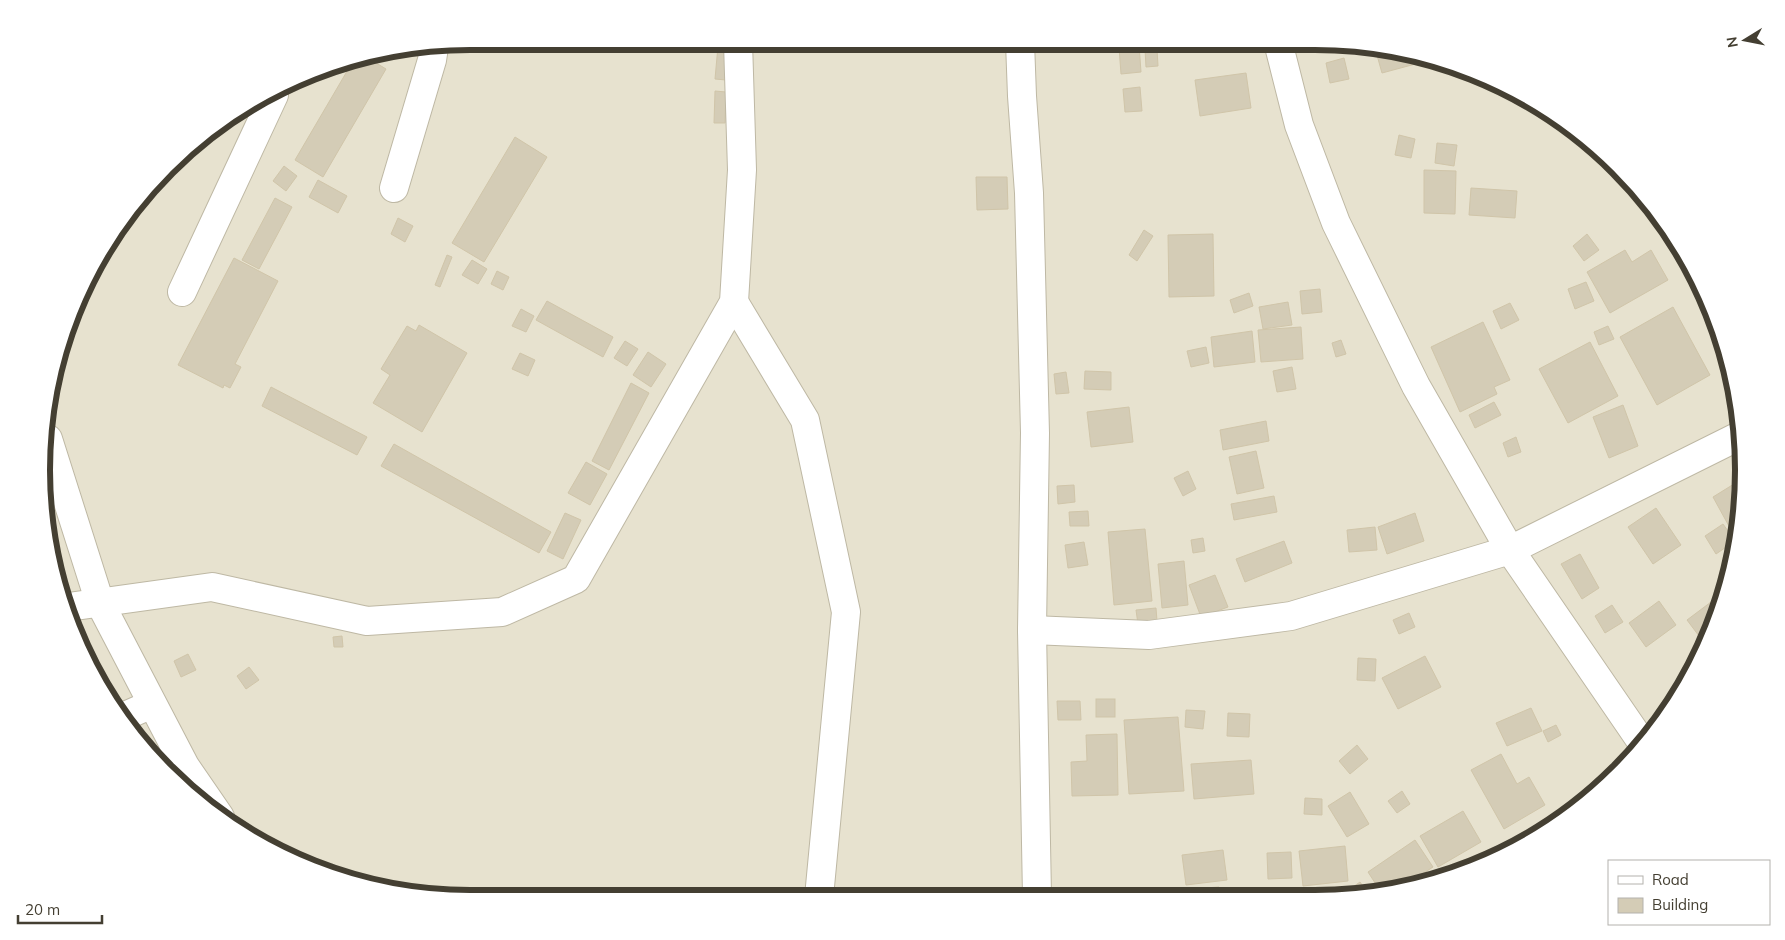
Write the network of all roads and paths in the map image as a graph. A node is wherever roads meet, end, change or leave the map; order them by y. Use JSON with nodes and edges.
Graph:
{"nodes":[{"id":1,"x":738,"y":50,"type":"edge"},
{"id":2,"x":1020,"y":50,"type":"edge"},
{"id":3,"x":1280,"y":50,"type":"edge"},
{"id":4,"x":433,"y":52,"type":"edge"},
{"id":5,"x":272,"y":100,"type":"edge"},
{"id":6,"x":394,"y":188,"type":"dead end"},
{"id":7,"x":182,"y":292,"type":"dead end"},
{"id":8,"x":734,"y":302,"type":"junction"},
{"id":9,"x":1734,"y":439,"type":"edge"},
{"id":10,"x":51,"y":448,"type":"edge"},
{"id":11,"x":1510,"y":550,"type":"junction"},
{"id":12,"x":100,"y":603,"type":"junction"},
{"id":13,"x":73,"y":606,"type":"edge"},
{"id":14,"x":1032,"y":630,"type":"junction"},
{"id":15,"x":152,"y":704,"type":"junction"},
{"id":16,"x":129,"y":714,"type":"edge"},
{"id":17,"x":1639,"y":738,"type":"edge"},
{"id":18,"x":206,"y":796,"type":"edge"},
{"id":19,"x":821,"y":890,"type":"edge"},
{"id":20,"x":1037,"y":890,"type":"edge"}],
"edges":[{"from":1,"to":8,"type":"street"},
{"from":2,"to":14,"type":"street"},
{"from":3,"to":11,"type":"street"},
{"from":4,"to":6,"type":"street"},
{"from":5,"to":7,"type":"street"},
{"from":8,"to":12,"type":"street"},
{"from":8,"to":19,"type":"street"},
{"from":9,"to":11,"type":"street"},
{"from":10,"to":12,"type":"street"},
{"from":11,"to":14,"type":"street"},
{"from":11,"to":17,"type":"street"},
{"from":12,"to":13,"type":"street"},
{"from":12,"to":15,"type":"street"},
{"from":14,"to":20,"type":"street"},
{"from":15,"to":16,"type":"street"},
{"from":15,"to":18,"type":"street"}]}
